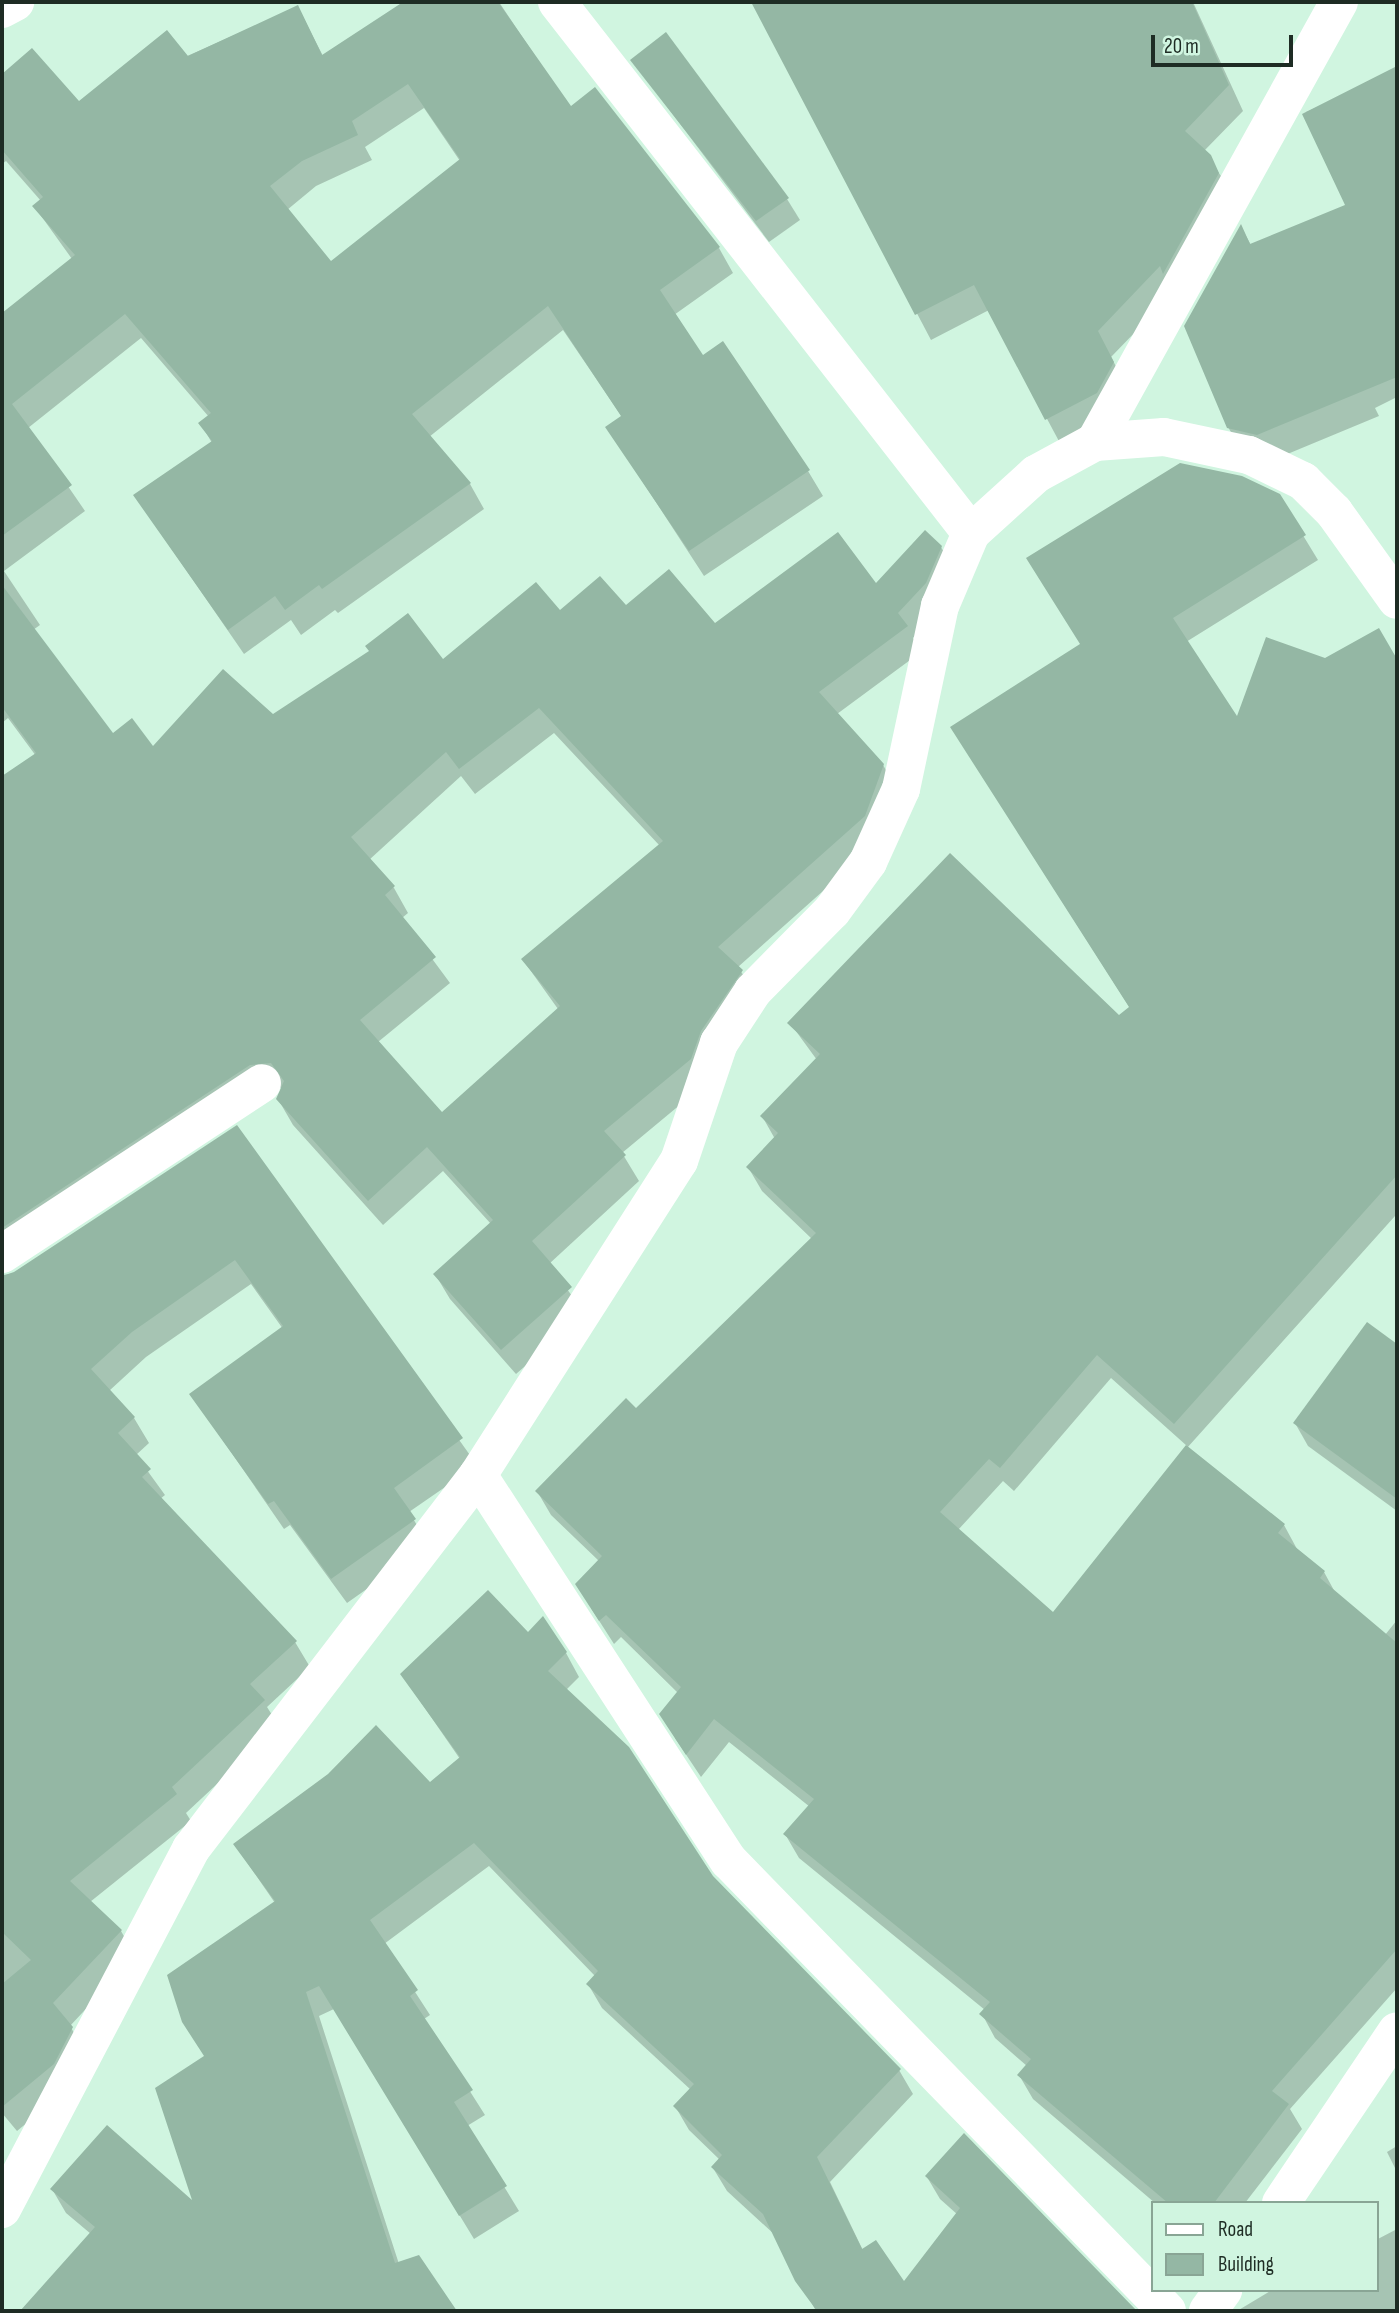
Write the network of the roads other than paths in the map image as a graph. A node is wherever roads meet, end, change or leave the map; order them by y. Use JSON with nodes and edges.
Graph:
{"nodes":[{"id":1,"x":15,"y":2,"type":"edge"},
{"id":2,"x":557,"y":2,"type":"edge"},
{"id":3,"x":1339,"y":2,"type":"edge"},
{"id":4,"x":2,"y":9,"type":"edge"},
{"id":5,"x":1095,"y":442,"type":"junction"},
{"id":6,"x":971,"y":533,"type":"junction"},
{"id":7,"x":1397,"y":600,"type":"edge"},
{"id":8,"x":262,"y":1083,"type":"dead end"},
{"id":9,"x":2,"y":1254,"type":"edge"},
{"id":10,"x":478,"y":1475,"type":"junction"},
{"id":11,"x":1397,"y":2031,"type":"edge"},
{"id":12,"x":1282,"y":2201,"type":"edge"},
{"id":13,"x":2,"y":2209,"type":"edge"},
{"id":14,"x":1222,"y":2292,"type":"edge"},
{"id":15,"x":1167,"y":2311,"type":"edge"},
{"id":16,"x":1208,"y":2311,"type":"edge"}],
"edges":[{"from":1,"to":4,"type":"street"},
{"from":2,"to":6,"type":"street"},
{"from":3,"to":5,"type":"street"},
{"from":5,"to":6,"type":"street"},
{"from":5,"to":7,"type":"street"},
{"from":6,"to":10,"type":"street"},
{"from":8,"to":9,"type":"street"},
{"from":10,"to":13,"type":"street"},
{"from":10,"to":15,"type":"street"},
{"from":11,"to":12,"type":"street"},
{"from":14,"to":16,"type":"street"}]}
